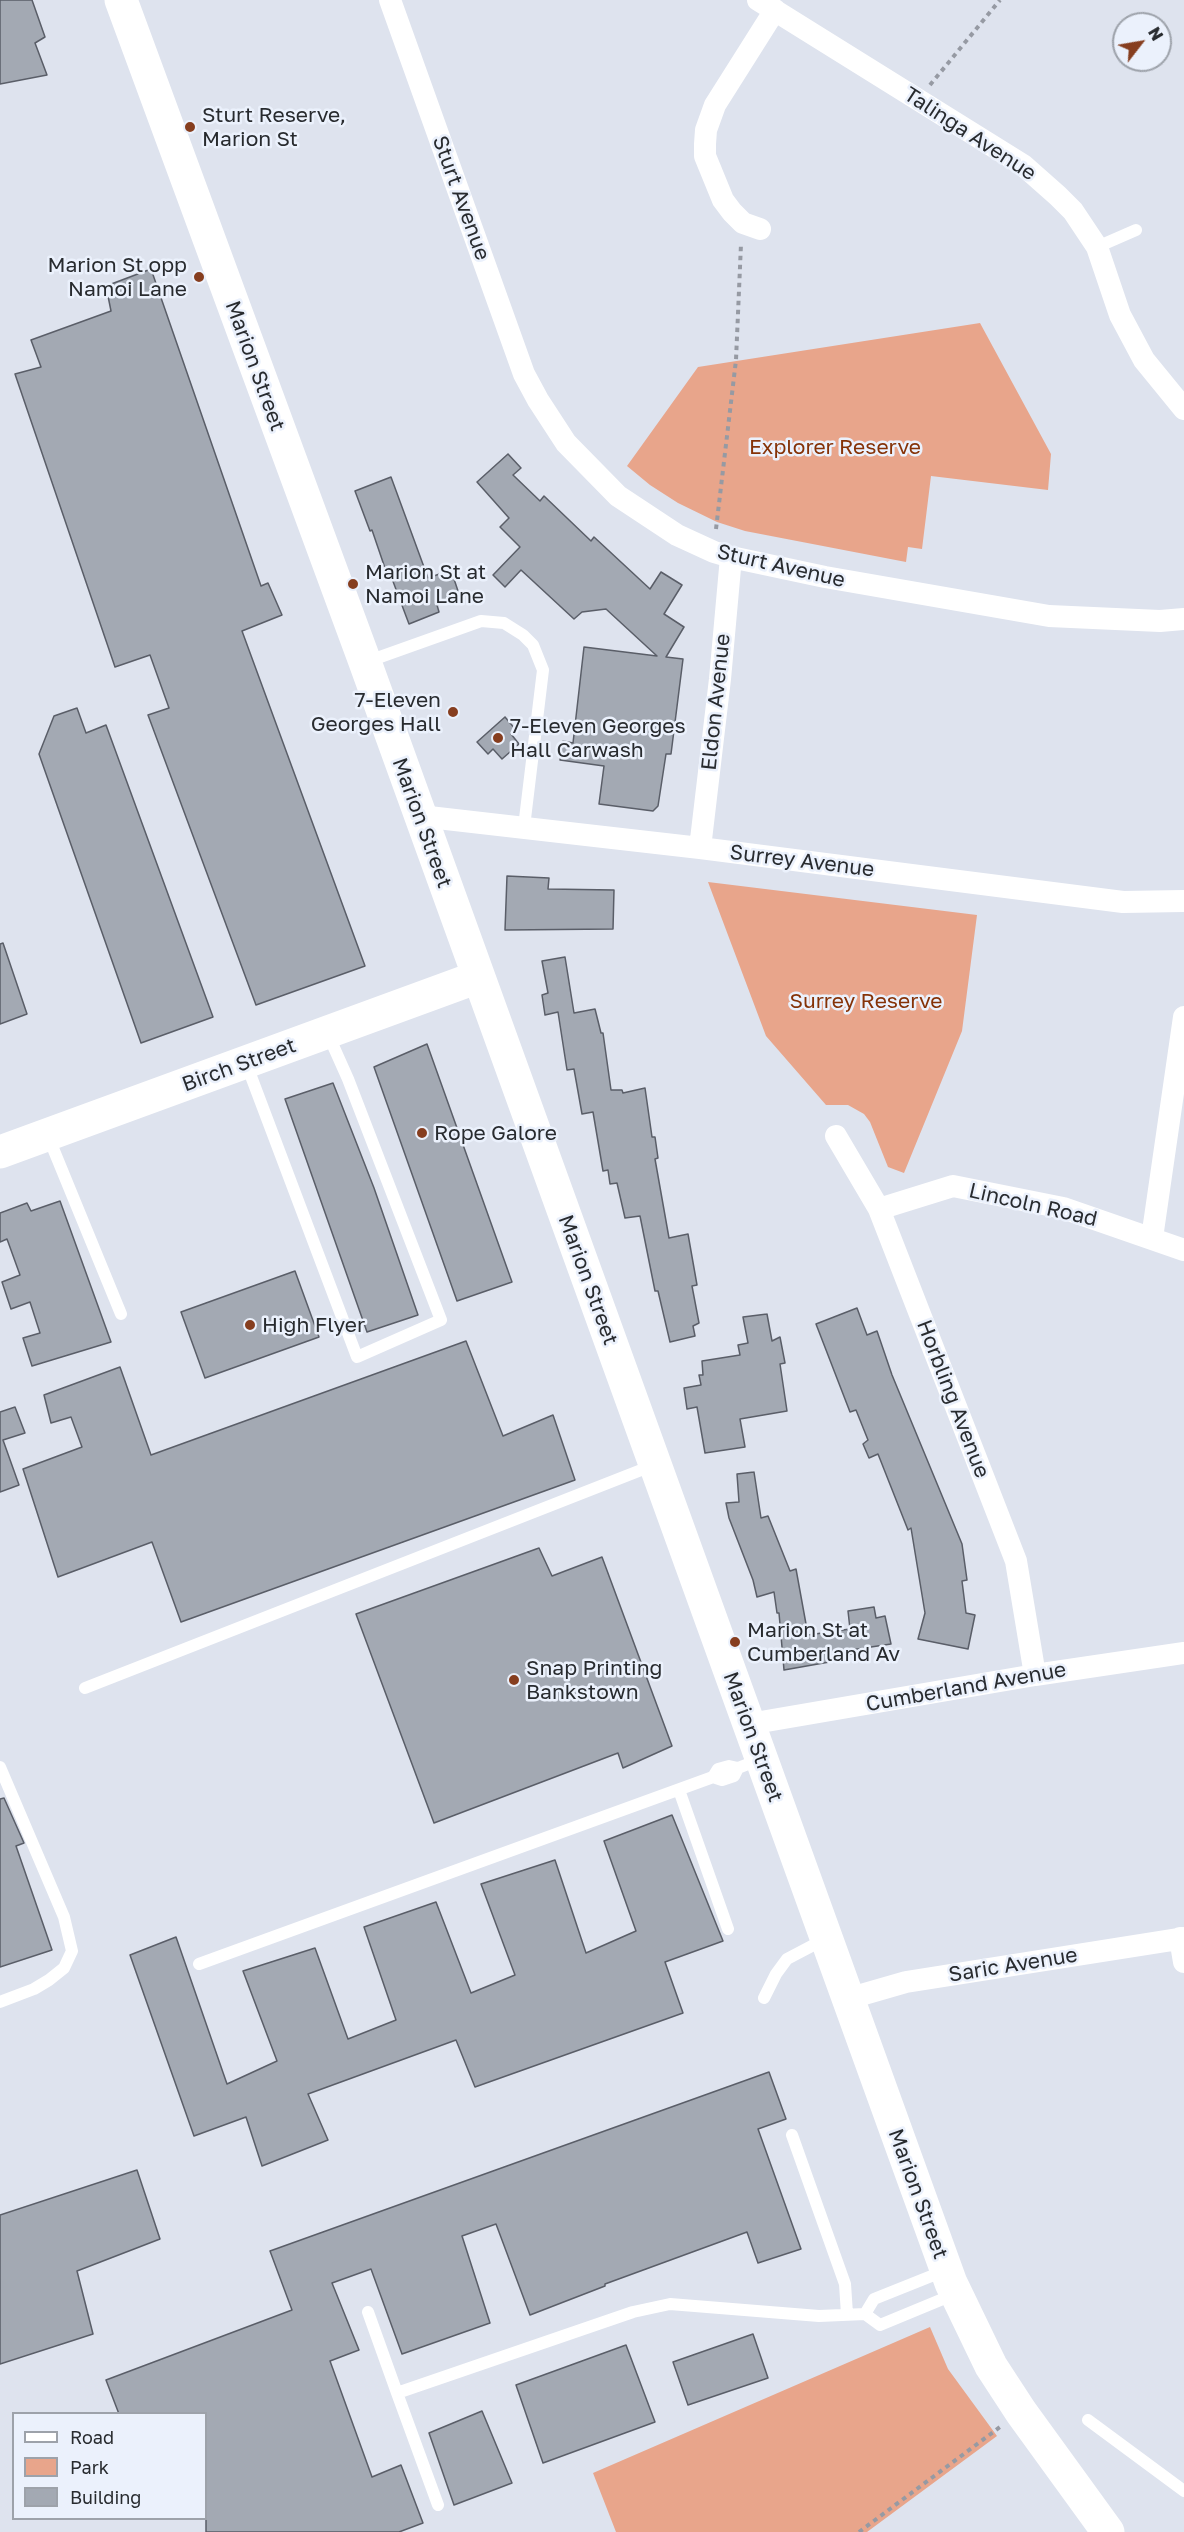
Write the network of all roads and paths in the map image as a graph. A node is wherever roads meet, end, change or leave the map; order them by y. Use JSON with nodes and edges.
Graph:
{"nodes":[{"id":1,"x":121,"y":0,"type":"edge"},
{"id":2,"x":390,"y":0,"type":"edge"},
{"id":3,"x":1000,"y":0,"type":"edge"},
{"id":4,"x":767,"y":5,"type":"edge"},
{"id":5,"x":920,"y":101,"type":"junction"},
{"id":6,"x":752,"y":226,"type":"joint"},
{"id":7,"x":1136,"y":230,"type":"dead end"},
{"id":8,"x":1097,"y":247,"type":"junction"},
{"id":9,"x":1184,"y":409,"type":"edge"},
{"id":10,"x":722,"y":554,"type":"junction"},
{"id":11,"x":1184,"y":619,"type":"edge"},
{"id":12,"x":365,"y":662,"type":"junction"},
{"id":13,"x":420,"y":816,"type":"junction"},
{"id":14,"x":524,"y":827,"type":"junction"},
{"id":15,"x":700,"y":848,"type":"junction"},
{"id":16,"x":1184,"y":901,"type":"edge"},
{"id":17,"x":478,"y":977,"type":"junction"},
{"id":18,"x":1184,"y":1017,"type":"edge"},
{"id":19,"x":327,"y":1032,"type":"junction"},
{"id":20,"x":246,"y":1062,"type":"junction"},
{"id":21,"x":47,"y":1135,"type":"junction"},
{"id":22,"x":836,"y":1136,"type":"dead end"},
{"id":23,"x":0,"y":1152,"type":"edge"},
{"id":24,"x":879,"y":1209,"type":"junction"},
{"id":25,"x":1152,"y":1238,"type":"junction"},
{"id":26,"x":1184,"y":1250,"type":"edge"},
{"id":27,"x":121,"y":1314,"type":"dead end"},
{"id":28,"x":655,"y":1465,"type":"junction"},
{"id":29,"x":1184,"y":1653,"type":"edge"},
{"id":30,"x":1035,"y":1675,"type":"junction"},
{"id":31,"x":85,"y":1688,"type":"dead end"},
{"id":32,"x":749,"y":1724,"type":"junction"},
{"id":33,"x":750,"y":1763,"type":"junction"},
{"id":34,"x":0,"y":1767,"type":"edge"},
{"id":35,"x":678,"y":1790,"type":"junction"},
{"id":36,"x":728,"y":1929,"type":"dead end"},
{"id":37,"x":1182,"y":1938,"type":"edge"},
{"id":38,"x":825,"y":1939,"type":"junction"},
{"id":39,"x":1184,"y":1962,"type":"edge"},
{"id":40,"x":199,"y":1965,"type":"dead end"},
{"id":41,"x":764,"y":1998,"type":"dead end"},
{"id":42,"x":847,"y":1999,"type":"junction"},
{"id":43,"x":0,"y":2002,"type":"edge"},
{"id":44,"x":792,"y":2135,"type":"dead end"},
{"id":45,"x":951,"y":2282,"type":"junction"},
{"id":46,"x":368,"y":2312,"type":"dead end"},
{"id":47,"x":847,"y":2314,"type":"junction"},
{"id":48,"x":866,"y":2314,"type":"junction"},
{"id":49,"x":397,"y":2393,"type":"junction"},
{"id":50,"x":1021,"y":2412,"type":"junction"},
{"id":51,"x":1088,"y":2421,"type":"dead end"},
{"id":52,"x":1184,"y":2491,"type":"edge"},
{"id":53,"x":438,"y":2505,"type":"dead end"},
{"id":54,"x":859,"y":2532,"type":"edge"},
{"id":55,"x":1108,"y":2532,"type":"edge"}],
"edges":[{"from":1,"to":12,"type":"main road","name":"Marion Street"},
{"from":2,"to":10,"type":"street","name":"Sturt Avenue"},
{"from":3,"to":5,"type":"path"},
{"from":4,"to":5,"type":"street","name":"Talinga Avenue"},
{"from":4,"to":6,"type":"street"},
{"from":5,"to":8,"type":"street","name":"Talinga Avenue"},
{"from":6,"to":10,"type":"path"},
{"from":7,"to":8,"type":"lane"},
{"from":8,"to":9,"type":"street","name":"Talinga Avenue"},
{"from":10,"to":11,"type":"street","name":"Sturt Avenue"},
{"from":10,"to":15,"type":"street","name":"Eldon Avenue"},
{"from":12,"to":13,"type":"main road","name":"Marion Street"},
{"from":12,"to":14,"type":"lane"},
{"from":13,"to":14,"type":"street","name":"Surrey Avenue"},
{"from":13,"to":17,"type":"main road","name":"Marion Street"},
{"from":14,"to":15,"type":"street","name":"Surrey Avenue"},
{"from":15,"to":16,"type":"street","name":"Surrey Avenue"},
{"from":17,"to":19,"type":"main road","name":"Birch Street"},
{"from":17,"to":28,"type":"main road","name":"Marion Street"},
{"from":18,"to":25,"type":"street"},
{"from":19,"to":20,"type":"main road","name":"Birch Street"},
{"from":19,"to":20,"type":"lane"},
{"from":20,"to":21,"type":"main road","name":"Birch Street"},
{"from":21,"to":23,"type":"main road","name":"Birch Street"},
{"from":21,"to":27,"type":"lane"},
{"from":22,"to":24,"type":"street","name":"Horbling Avenue"},
{"from":24,"to":25,"type":"street","name":"Lincoln Road"},
{"from":24,"to":30,"type":"street","name":"Horbling Avenue"},
{"from":25,"to":26,"type":"street","name":"Lincoln Road"},
{"from":28,"to":31,"type":"lane"},
{"from":28,"to":32,"type":"main road","name":"Marion Street"},
{"from":29,"to":30,"type":"street","name":"Cumberland Avenue"},
{"from":30,"to":32,"type":"street","name":"Cumberland Avenue"},
{"from":32,"to":33,"type":"main road","name":"Marion Street"},
{"from":33,"to":35,"type":"lane"},
{"from":33,"to":38,"type":"main road","name":"Marion Street"},
{"from":34,"to":43,"type":"lane"},
{"from":35,"to":36,"type":"lane"},
{"from":35,"to":40,"type":"lane"},
{"from":37,"to":39,"type":"street","name":"Saric Avenue"},
{"from":37,"to":42,"type":"street","name":"Saric Avenue"},
{"from":38,"to":41,"type":"lane"},
{"from":38,"to":42,"type":"main road","name":"Marion Street"},
{"from":42,"to":45,"type":"main road","name":"Marion Street"},
{"from":44,"to":47,"type":"lane"},
{"from":45,"to":48,"type":"lane"},
{"from":45,"to":48,"type":"lane"},
{"from":45,"to":50,"type":"main road","name":"Marion Street"},
{"from":46,"to":49,"type":"lane"},
{"from":47,"to":48,"type":"lane"},
{"from":47,"to":49,"type":"lane"},
{"from":49,"to":53,"type":"lane"},
{"from":50,"to":54,"type":"path"},
{"from":50,"to":55,"type":"main road","name":"Marion Street"},
{"from":51,"to":52,"type":"lane"}]}
